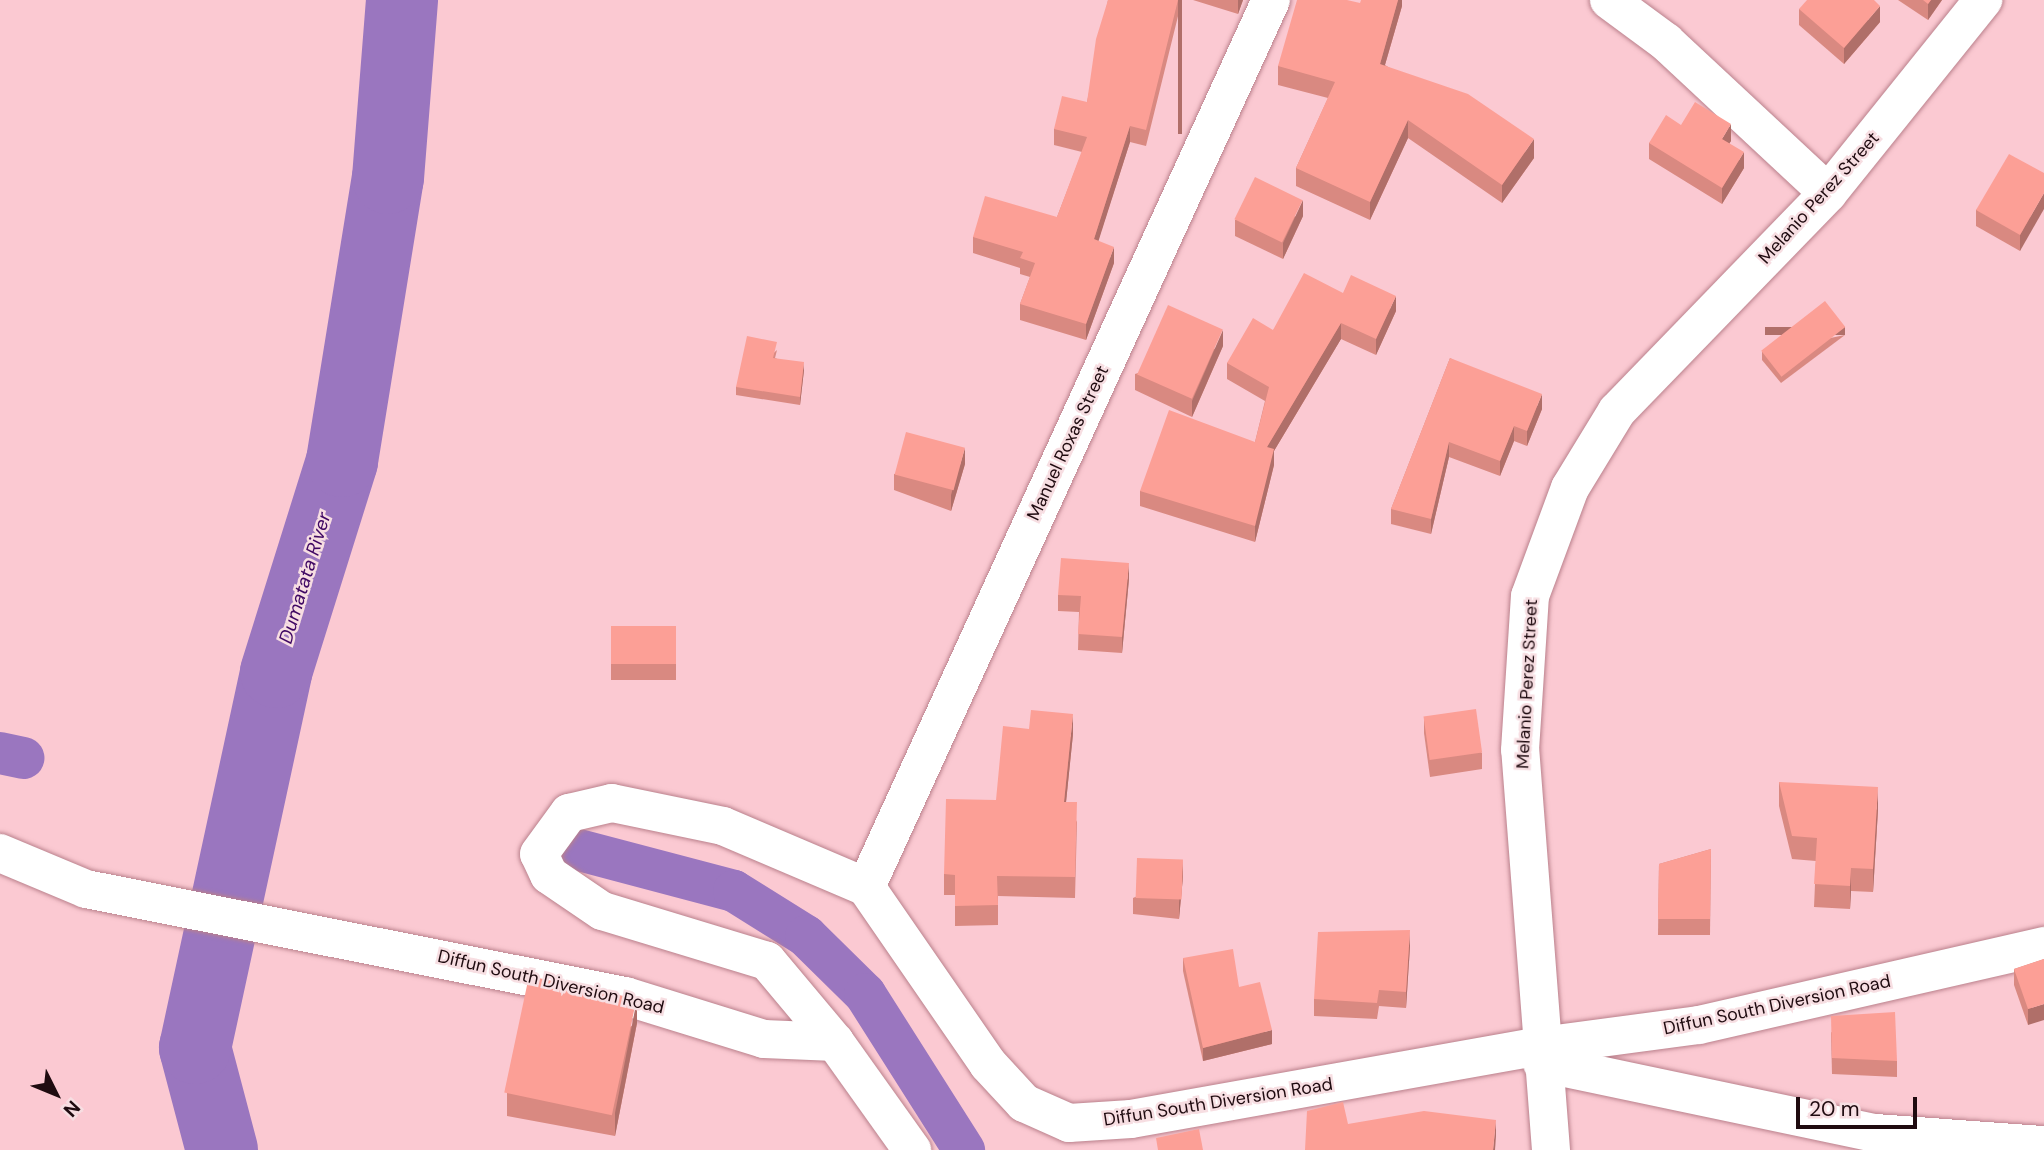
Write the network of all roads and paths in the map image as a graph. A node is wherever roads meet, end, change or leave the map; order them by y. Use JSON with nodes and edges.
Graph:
{"nodes":[{"id":1,"x":1270,"y":0,"type":"edge"},
{"id":2,"x":1609,"y":0,"type":"edge"},
{"id":3,"x":1983,"y":0,"type":"edge"},
{"id":4,"x":1828,"y":193,"type":"junction"},
{"id":5,"x":0,"y":853,"type":"edge"},
{"id":6,"x":866,"y":887,"type":"junction"},
{"id":7,"x":2044,"y":946,"type":"edge"},
{"id":8,"x":835,"y":1042,"type":"junction"},
{"id":9,"x":1542,"y":1054,"type":"junction"},
{"id":10,"x":2044,"y":1145,"type":"edge"},
{"id":11,"x":912,"y":1150,"type":"edge"},
{"id":12,"x":1550,"y":1150,"type":"edge"}],
"edges":[{"from":1,"to":6,"type":"street","name":"Manuel Roxas Street"},
{"from":2,"to":4,"type":"street"},
{"from":3,"to":4,"type":"street","name":"Melanio Perez Street"},
{"from":4,"to":9,"type":"street","name":"Melanio Perez Street"},
{"from":5,"to":8,"type":"street","name":"Diffun South Diversion Road"},
{"from":6,"to":8,"type":"street"},
{"from":6,"to":9,"type":"street","name":"Diffun South Diversion Road"},
{"from":7,"to":9,"type":"street","name":"Diffun South Diversion Road"},
{"from":8,"to":11,"type":"street"},
{"from":9,"to":10,"type":"street"},
{"from":9,"to":12,"type":"street","name":"Melanio Perez Street"}]}
